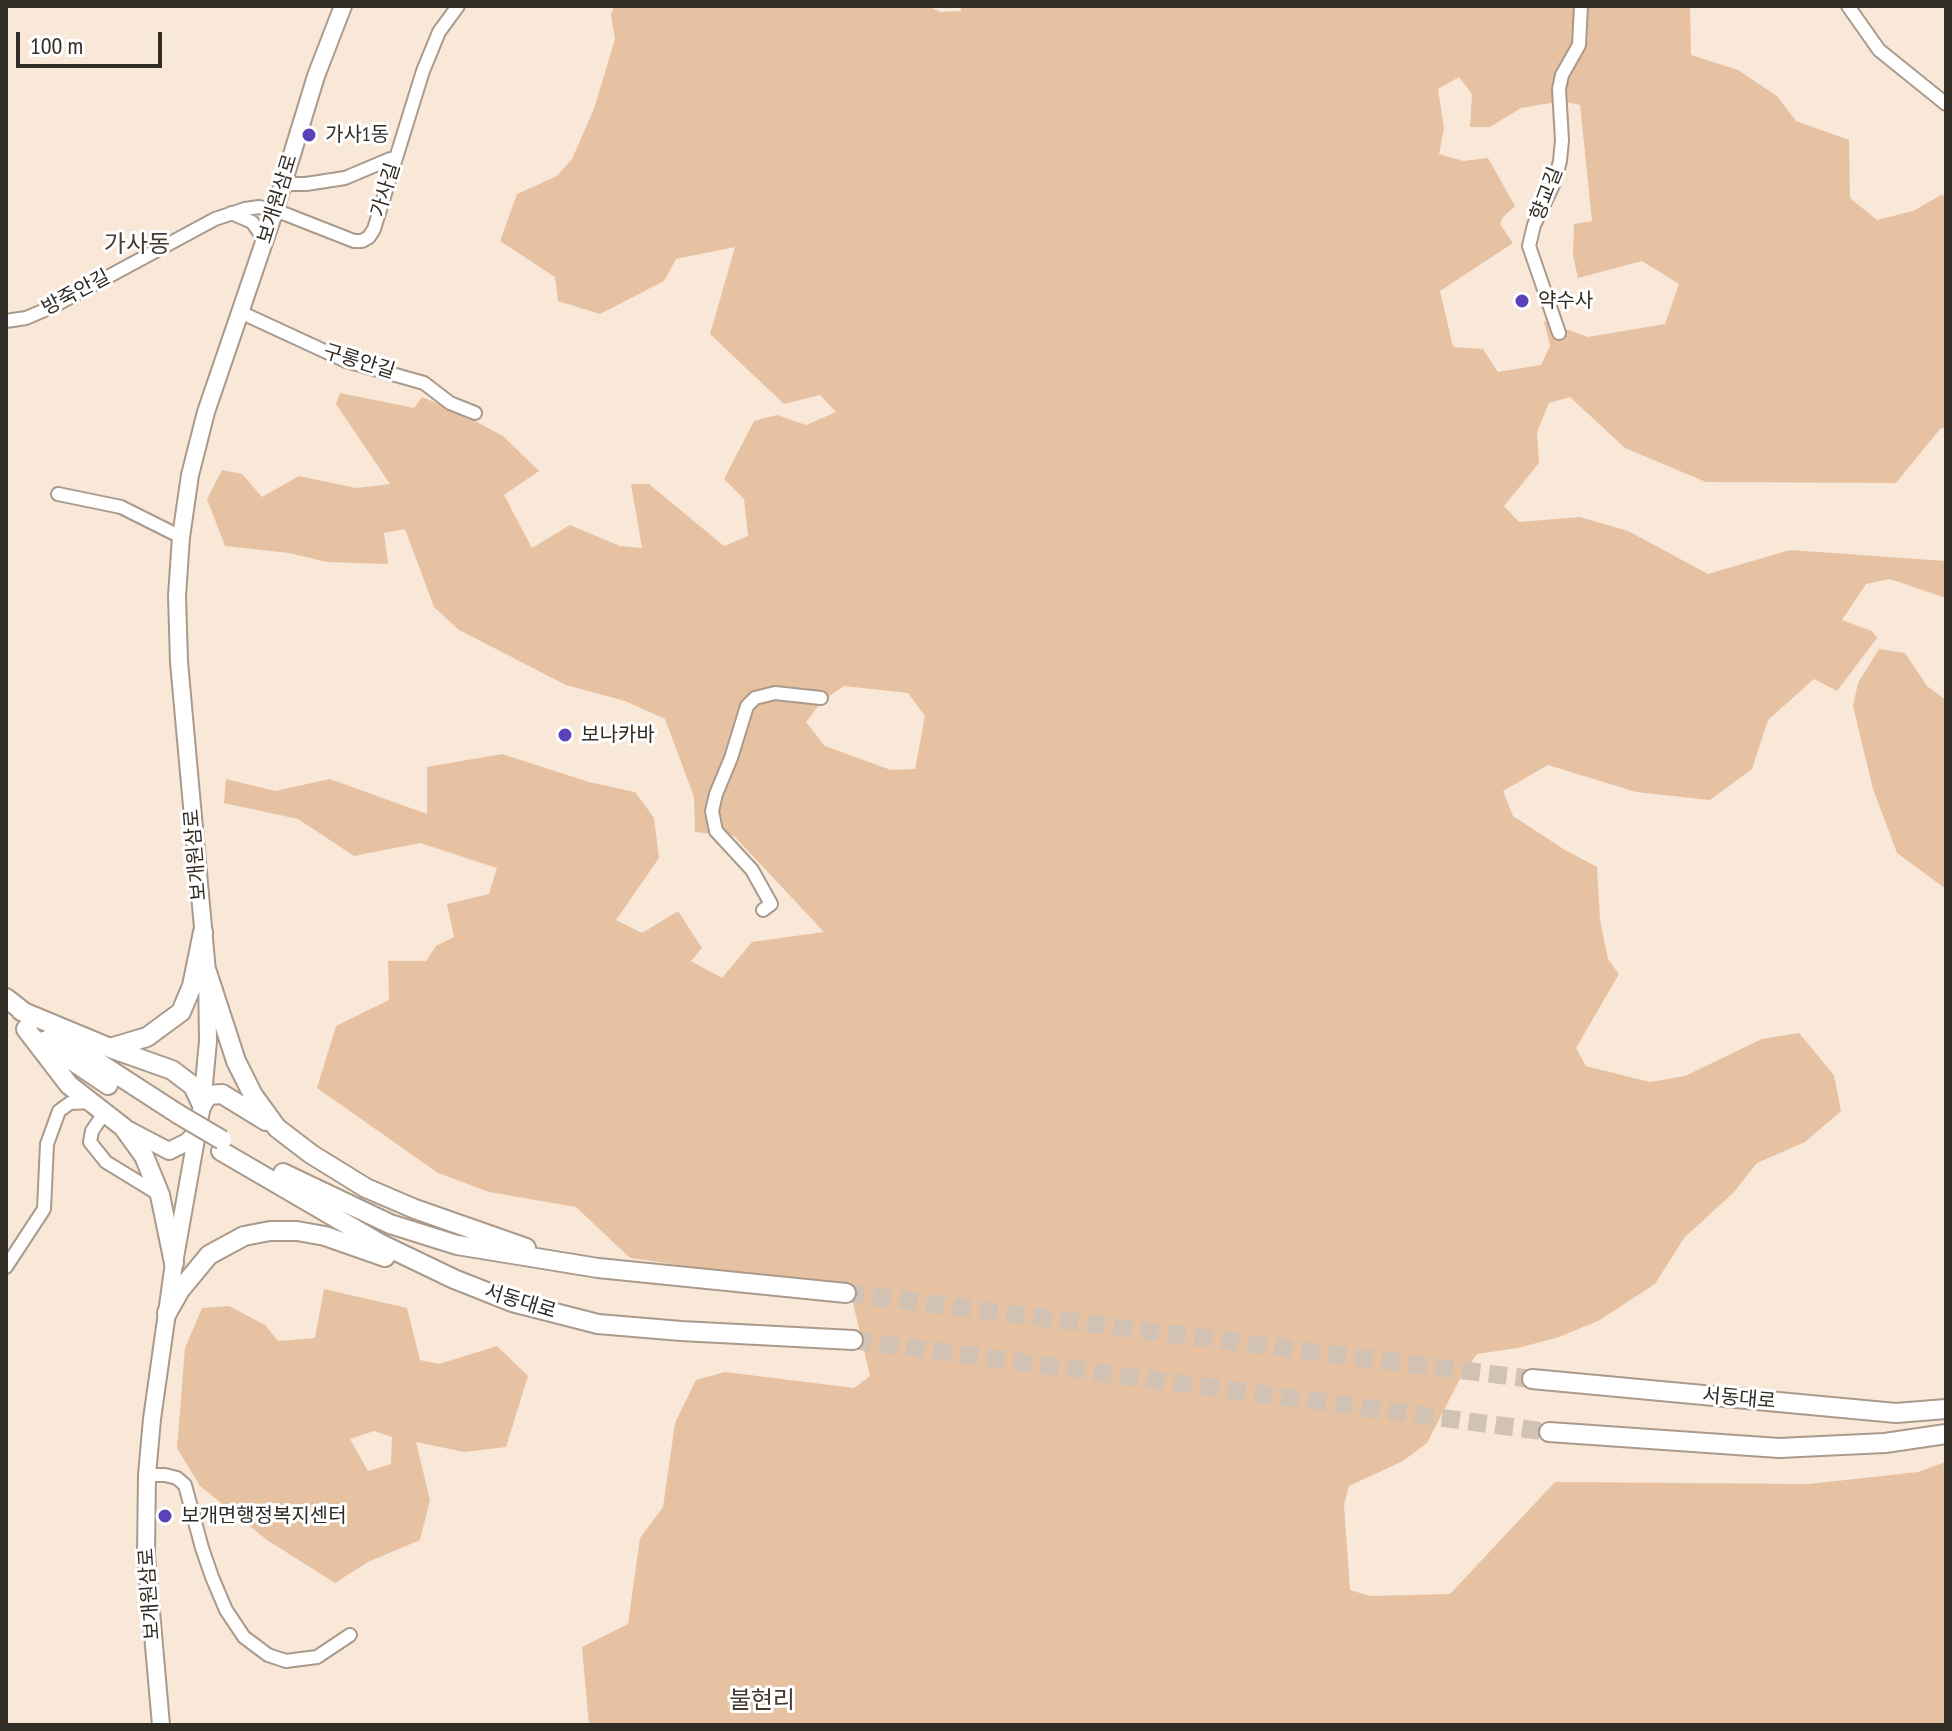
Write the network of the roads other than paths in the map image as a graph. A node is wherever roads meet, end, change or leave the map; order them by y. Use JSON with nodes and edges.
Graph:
{"nodes":[{"id":1,"x":343,"y":6,"type":"edge"},
{"id":2,"x":458,"y":6,"type":"edge"},
{"id":3,"x":1581,"y":6,"type":"edge"},
{"id":4,"x":1848,"y":6,"type":"edge"},
{"id":5,"x":1946,"y":104,"type":"edge"},
{"id":6,"x":390,"y":159,"type":"dead end"},
{"id":7,"x":283,"y":184,"type":"junction"},
{"id":8,"x":275,"y":210,"type":"junction"},
{"id":9,"x":230,"y":213,"type":"junction"},
{"id":10,"x":265,"y":240,"type":"junction"},
{"id":11,"x":240,"y":312,"type":"junction"},
{"id":12,"x":6,"y":321,"type":"edge"},
{"id":13,"x":1559,"y":333,"type":"dead end"},
{"id":14,"x":475,"y":413,"type":"dead end"},
{"id":15,"x":58,"y":494,"type":"dead end"},
{"id":16,"x":181,"y":537,"type":"junction"},
{"id":17,"x":821,"y":698,"type":"dead end"},
{"id":18,"x":763,"y":910,"type":"dead end"},
{"id":19,"x":203,"y":932,"type":"junction"},
{"id":20,"x":207,"y":972,"type":"junction"},
{"id":21,"x":6,"y":998,"type":"edge"},
{"id":22,"x":18,"y":1017,"type":"edge"},
{"id":23,"x":110,"y":1048,"type":"junction"},
{"id":24,"x":202,"y":1105,"type":"junction"},
{"id":25,"x":98,"y":1107,"type":"junction"},
{"id":26,"x":123,"y":1127,"type":"junction"},
{"id":27,"x":277,"y":1128,"type":"junction"},
{"id":28,"x":198,"y":1131,"type":"junction"},
{"id":29,"x":222,"y":1145,"type":"junction"},
{"id":30,"x":160,"y":1195,"type":"junction"},
{"id":31,"x":174,"y":1263,"type":"junction"},
{"id":32,"x":6,"y":1267,"type":"edge"},
{"id":33,"x":598,"y":1268,"type":"junction"},
{"id":34,"x":846,"y":1293,"type":"tunnel mouth"},
{"id":35,"x":512,"y":1302,"type":"junction"},
{"id":36,"x":167,"y":1313,"type":"junction"},
{"id":37,"x":853,"y":1340,"type":"tunnel mouth"},
{"id":38,"x":1532,"y":1379,"type":"tunnel mouth"},
{"id":39,"x":1946,"y":1409,"type":"edge"},
{"id":40,"x":1549,"y":1432,"type":"tunnel mouth"},
{"id":41,"x":1946,"y":1434,"type":"edge"},
{"id":42,"x":147,"y":1475,"type":"junction"},
{"id":43,"x":350,"y":1635,"type":"dead end"},
{"id":44,"x":161,"y":1725,"type":"edge"}],
"edges":[{"from":1,"to":7,"type":"main road","name":"보개원삼로"},
{"from":2,"to":8,"type":"street","name":"가사길"},
{"from":3,"to":13,"type":"street","name":"향교길"},
{"from":4,"to":5,"type":"street"},
{"from":6,"to":7,"type":"street"},
{"from":7,"to":8,"type":"main road","name":"보개원삼로"},
{"from":8,"to":9,"type":"street","name":"방죽안길"},
{"from":8,"to":10,"type":"main road","name":"보개원삼로"},
{"from":9,"to":10,"type":"street"},
{"from":9,"to":12,"type":"street","name":"방죽안길"},
{"from":10,"to":11,"type":"main road","name":"보개원삼로"},
{"from":11,"to":14,"type":"street","name":"구롱안길"},
{"from":11,"to":16,"type":"main road","name":"보개원삼로"},
{"from":15,"to":16,"type":"street"},
{"from":16,"to":19,"type":"main road","name":"보개원삼로"},
{"from":17,"to":18,"type":"street"},
{"from":19,"to":20,"type":"main road","name":"보개원삼로"},
{"from":19,"to":23,"type":"highway"},
{"from":20,"to":24,"type":"main road","name":"보개원삼로"},
{"from":20,"to":27,"type":"highway"},
{"from":21,"to":22,"type":"highway"},
{"from":22,"to":23,"type":"highway"},
{"from":22,"to":25,"type":"highway"},
{"from":22,"to":29,"type":"highway"},
{"from":23,"to":24,"type":"highway"},
{"from":24,"to":27,"type":"highway"},
{"from":24,"to":28,"type":"main road","name":"보개원삼로"},
{"from":25,"to":26,"type":"highway"},
{"from":25,"to":30,"type":"street"},
{"from":25,"to":32,"type":"street"},
{"from":26,"to":28,"type":"main road"},
{"from":26,"to":30,"type":"highway"},
{"from":27,"to":33,"type":"highway"},
{"from":28,"to":31,"type":"main road","name":"보개원삼로"},
{"from":29,"to":33,"type":"highway","name":"서동대로"},
{"from":29,"to":35,"type":"highway","name":"서동대로"},
{"from":30,"to":31,"type":"highway"},
{"from":31,"to":36,"type":"main road","name":"보개원삼로"},
{"from":33,"to":34,"type":"highway","name":"서동대로"},
{"from":35,"to":36,"type":"highway"},
{"from":35,"to":37,"type":"highway","name":"서동대로"},
{"from":36,"to":42,"type":"main road","name":"보개원삼로"},
{"from":38,"to":39,"type":"highway","name":"서동대로"},
{"from":40,"to":41,"type":"highway"},
{"from":42,"to":43,"type":"street"},
{"from":42,"to":44,"type":"main road","name":"보개원삼로"}]}
